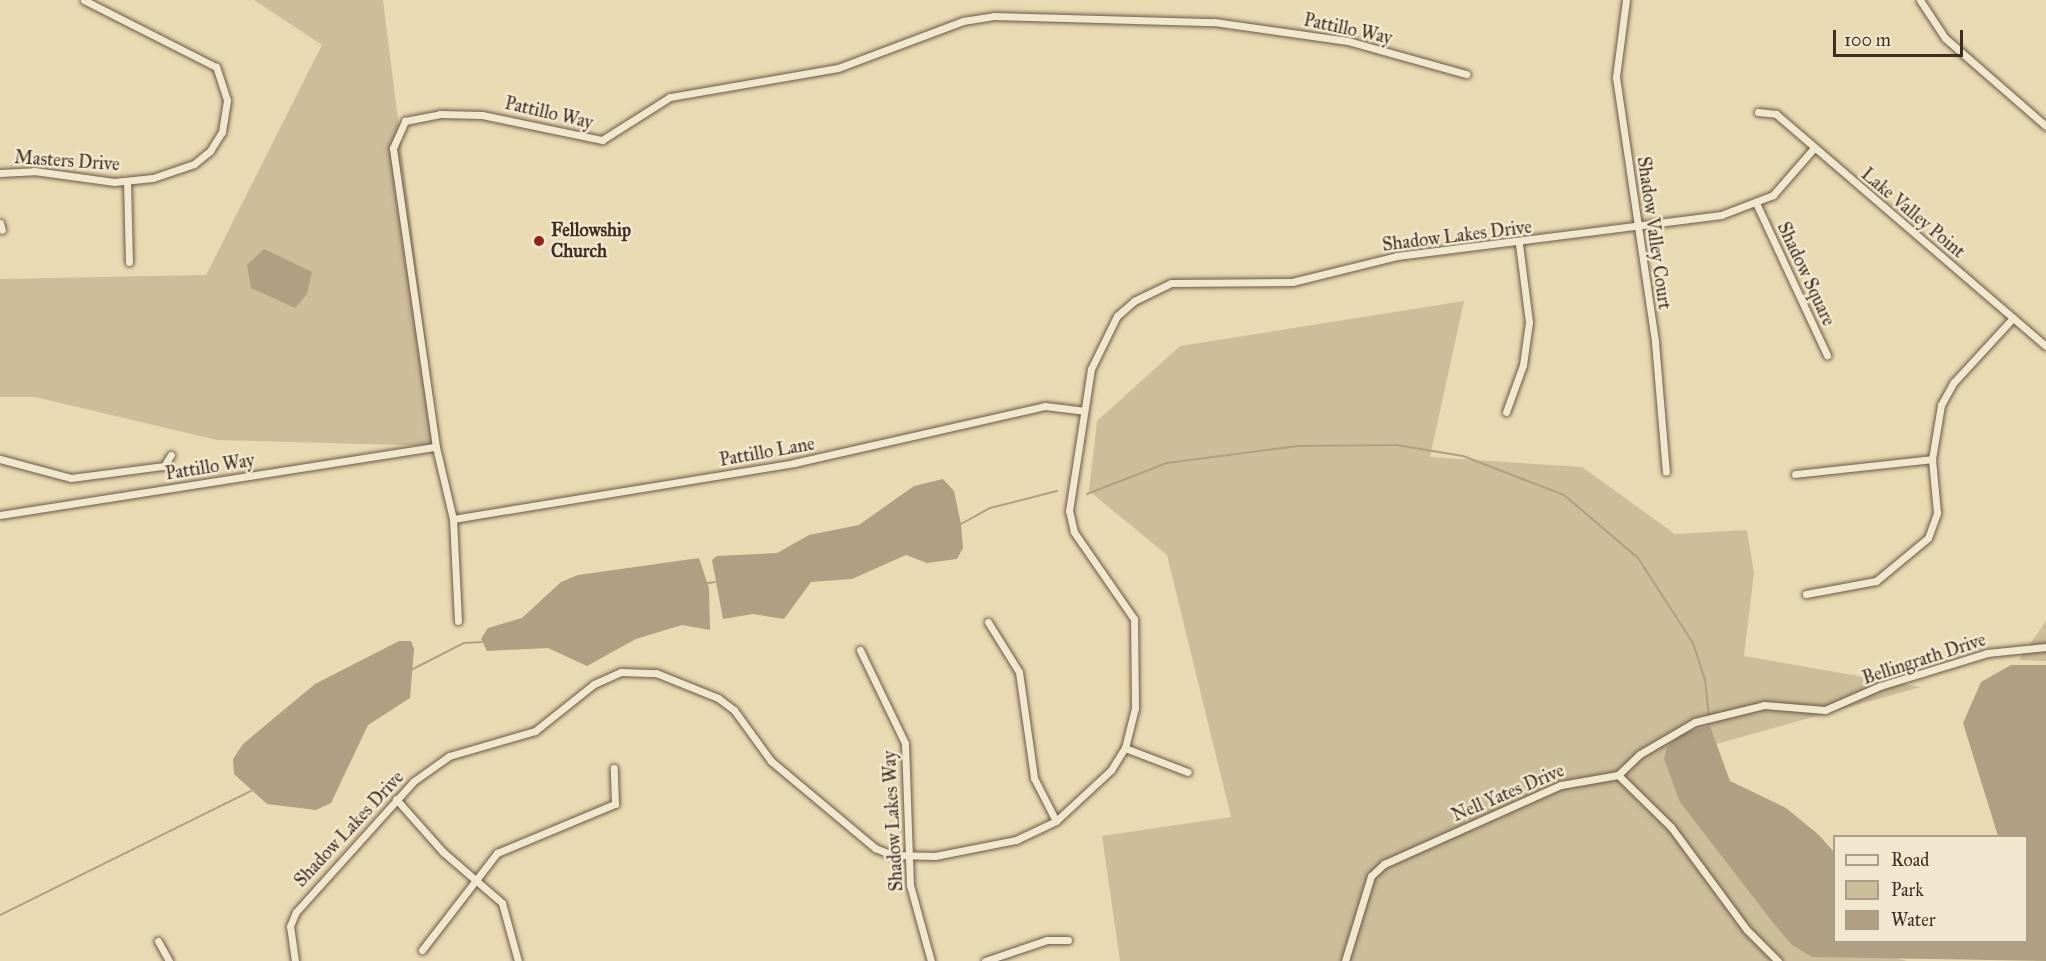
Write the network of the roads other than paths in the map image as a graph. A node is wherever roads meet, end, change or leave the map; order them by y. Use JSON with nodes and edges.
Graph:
{"nodes":[{"id":1,"x":84,"y":0,"type":"edge"},
{"id":2,"x":1626,"y":0,"type":"edge"},
{"id":3,"x":1920,"y":0,"type":"edge"},
{"id":4,"x":1466,"y":74,"type":"dead end"},
{"id":5,"x":1758,"y":112,"type":"dead end"},
{"id":6,"x":2046,"y":126,"type":"edge"},
{"id":7,"x":1814,"y":148,"type":"junction"},
{"id":8,"x":0,"y":173,"type":"edge"},
{"id":9,"x":127,"y":181,"type":"junction"},
{"id":10,"x":1757,"y":205,"type":"junction"},
{"id":11,"x":1638,"y":228,"type":"junction"},
{"id":12,"x":1519,"y":244,"type":"junction"},
{"id":13,"x":129,"y":262,"type":"dead end"},
{"id":14,"x":2013,"y":318,"type":"junction"},
{"id":15,"x":2046,"y":346,"type":"edge"},
{"id":16,"x":1827,"y":355,"type":"dead end"},
{"id":17,"x":1084,"y":411,"type":"junction"},
{"id":18,"x":1506,"y":412,"type":"dead end"},
{"id":19,"x":436,"y":447,"type":"junction"},
{"id":20,"x":171,"y":455,"type":"dead end"},
{"id":21,"x":0,"y":459,"type":"edge"},
{"id":22,"x":1932,"y":459,"type":"junction"},
{"id":23,"x":1666,"y":472,"type":"dead end"},
{"id":24,"x":1795,"y":474,"type":"dead end"},
{"id":25,"x":0,"y":515,"type":"edge"},
{"id":26,"x":453,"y":519,"type":"junction"},
{"id":27,"x":1806,"y":594,"type":"dead end"},
{"id":28,"x":458,"y":621,"type":"dead end"},
{"id":29,"x":988,"y":622,"type":"dead end"},
{"id":30,"x":2046,"y":647,"type":"edge"},
{"id":31,"x":860,"y":650,"type":"dead end"},
{"id":32,"x":1125,"y":748,"type":"junction"},
{"id":33,"x":614,"y":768,"type":"dead end"},
{"id":34,"x":1188,"y":772,"type":"dead end"},
{"id":35,"x":1617,"y":775,"type":"junction"},
{"id":36,"x":396,"y":799,"type":"junction"},
{"id":37,"x":1056,"y":821,"type":"junction"},
{"id":38,"x":909,"y":857,"type":"junction"},
{"id":39,"x":474,"y":880,"type":"junction"},
{"id":40,"x":1068,"y":940,"type":"dead end"},
{"id":41,"x":158,"y":941,"type":"dead end"},
{"id":42,"x":422,"y":950,"type":"dead end"},
{"id":43,"x":170,"y":961,"type":"edge"},
{"id":44,"x":295,"y":961,"type":"edge"},
{"id":45,"x":518,"y":961,"type":"edge"},
{"id":46,"x":931,"y":961,"type":"edge"},
{"id":47,"x":985,"y":961,"type":"edge"},
{"id":48,"x":1345,"y":961,"type":"edge"},
{"id":49,"x":1778,"y":961,"type":"edge"}],
"edges":[{"from":1,"to":9,"type":"street","name":"Masters Drive"},
{"from":2,"to":11,"type":"street","name":"Shadow Valley Court"},
{"from":3,"to":6,"type":"street"},
{"from":4,"to":19,"type":"street","name":"Pattillo Way"},
{"from":5,"to":7,"type":"street","name":"Lake Valley Point"},
{"from":7,"to":10,"type":"street"},
{"from":7,"to":14,"type":"street","name":"Lake Valley Point"},
{"from":8,"to":9,"type":"street","name":"Masters Drive"},
{"from":9,"to":13,"type":"street"},
{"from":10,"to":11,"type":"street","name":"Shadow Lakes Drive"},
{"from":10,"to":16,"type":"street","name":"Shadow Square"},
{"from":11,"to":12,"type":"street","name":"Shadow Lakes Drive"},
{"from":11,"to":23,"type":"street","name":"Shadow Valley Court"},
{"from":12,"to":17,"type":"street","name":"Shadow Lakes Drive"},
{"from":12,"to":18,"type":"street"},
{"from":14,"to":15,"type":"street","name":"Lake Valley Point"},
{"from":14,"to":22,"type":"street"},
{"from":17,"to":26,"type":"street","name":"Pattillo Lane"},
{"from":17,"to":32,"type":"street","name":"Shadow Lakes Drive"},
{"from":19,"to":25,"type":"street","name":"Pattillo Way"},
{"from":19,"to":26,"type":"street"},
{"from":20,"to":21,"type":"street"},
{"from":22,"to":24,"type":"street"},
{"from":22,"to":27,"type":"street"},
{"from":26,"to":28,"type":"street"},
{"from":29,"to":37,"type":"street"},
{"from":30,"to":35,"type":"street","name":"Bellingrath Drive"},
{"from":31,"to":38,"type":"street","name":"Shadow Lakes Way"},
{"from":32,"to":34,"type":"street"},
{"from":32,"to":37,"type":"street","name":"Shadow Lakes Drive"},
{"from":33,"to":39,"type":"street"},
{"from":35,"to":48,"type":"street","name":"Nell Yates Drive"},
{"from":35,"to":49,"type":"street"},
{"from":36,"to":38,"type":"street","name":"Shadow Lakes Drive"},
{"from":36,"to":39,"type":"street"},
{"from":36,"to":44,"type":"street","name":"Shadow Lakes Drive"},
{"from":37,"to":38,"type":"street","name":"Shadow Lakes Drive"},
{"from":38,"to":46,"type":"street","name":"Shadow Lakes Way"},
{"from":39,"to":42,"type":"street"},
{"from":39,"to":45,"type":"street"},
{"from":40,"to":47,"type":"street"},
{"from":41,"to":43,"type":"street"}]}
